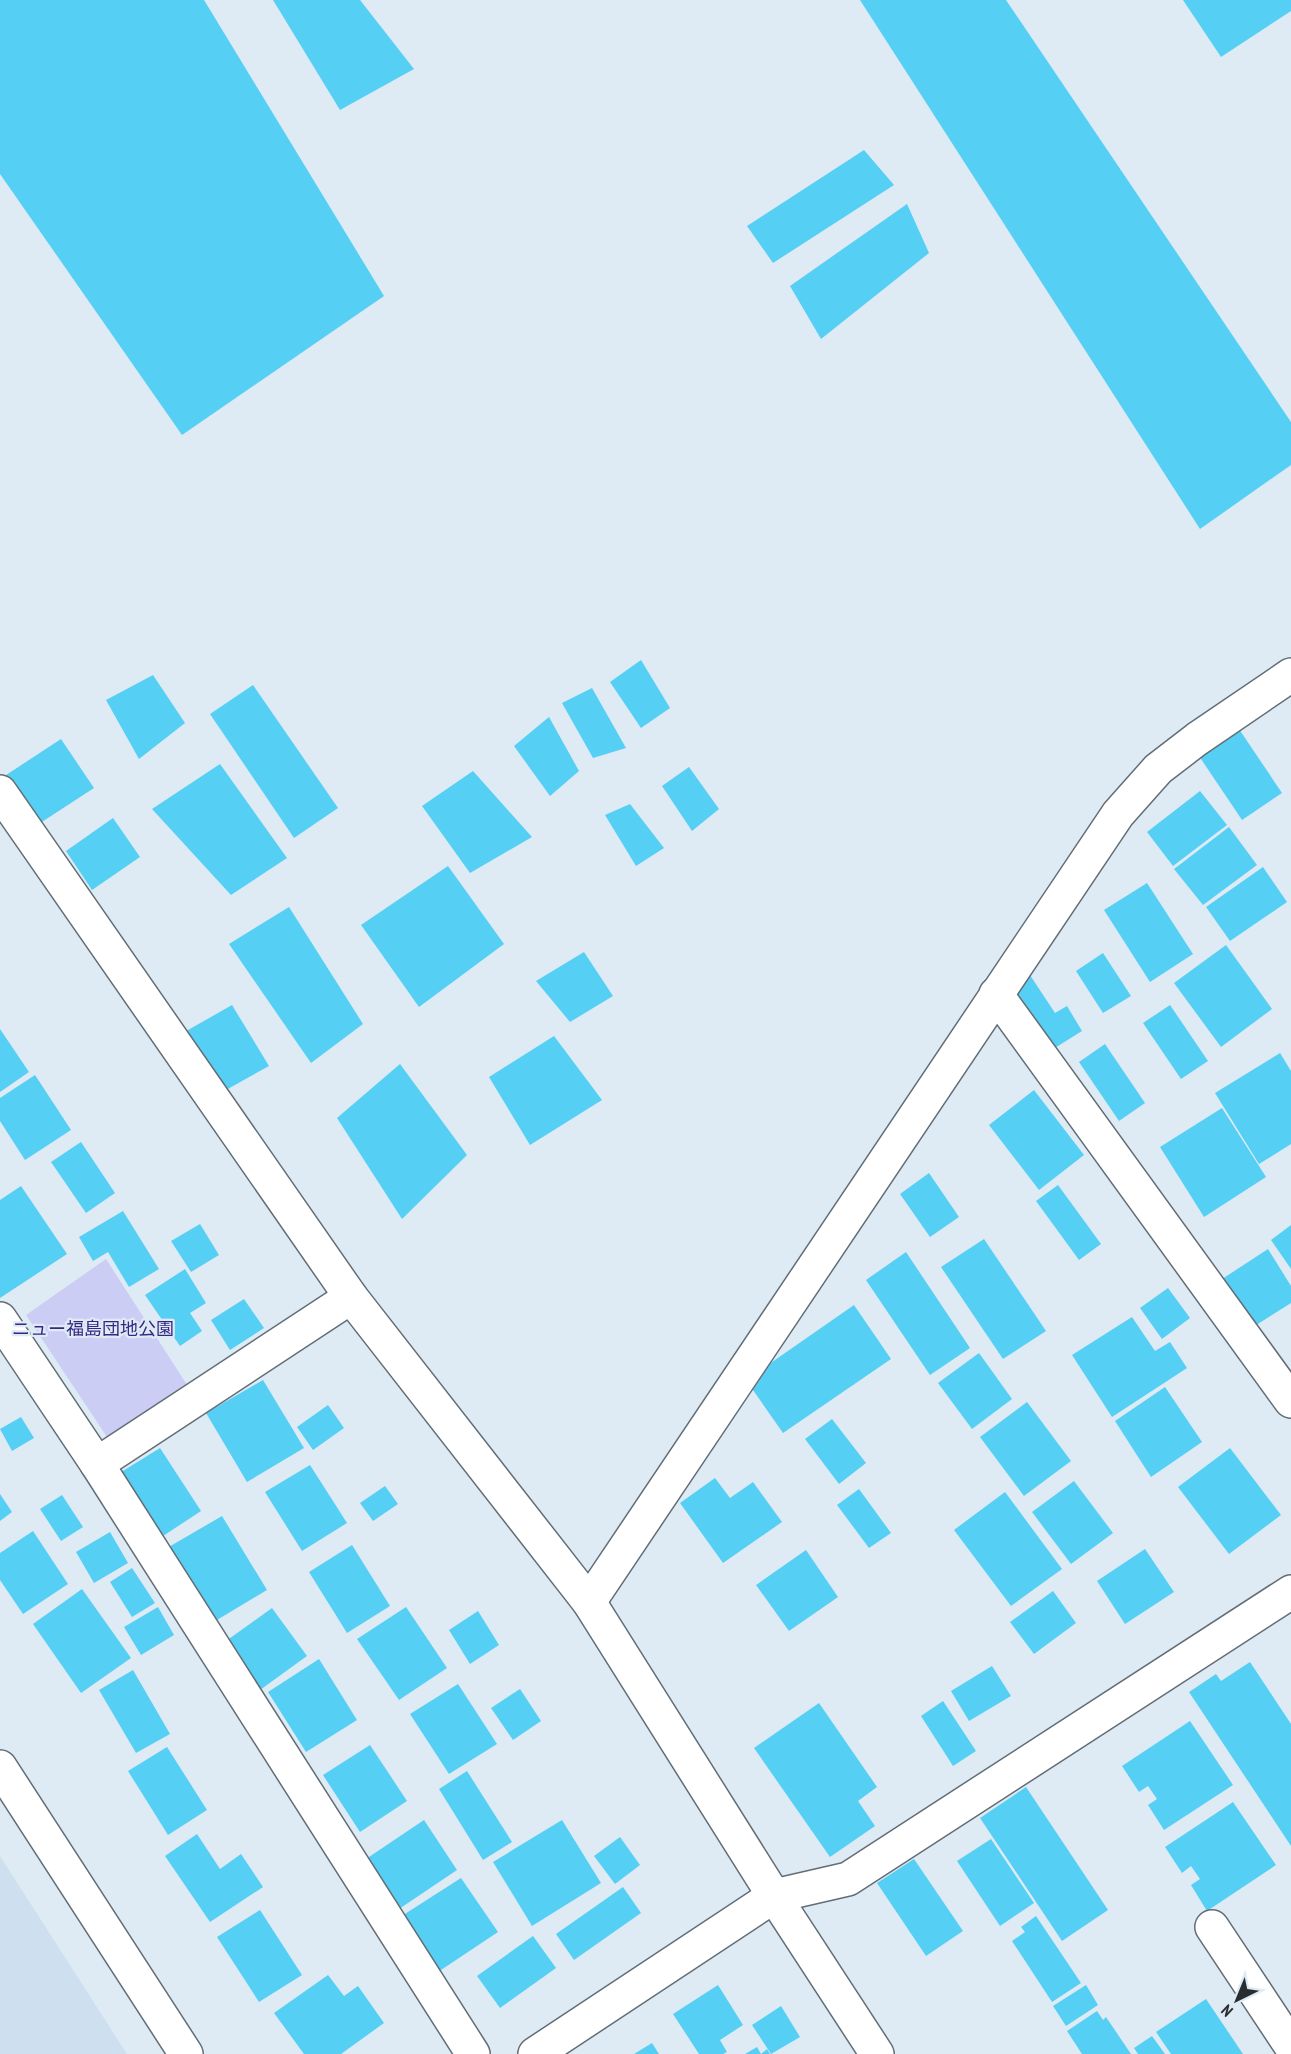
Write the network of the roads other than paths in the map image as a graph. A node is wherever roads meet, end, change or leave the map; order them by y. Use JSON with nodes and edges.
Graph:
{"nodes":[{"id":1,"x":1291,"y":675,"type":"edge"},
{"id":2,"x":0,"y":792,"type":"edge"},
{"id":3,"x":996,"y":994,"type":"junction"},
{"id":4,"x":351,"y":1297,"type":"junction"},
{"id":5,"x":0,"y":1319,"type":"edge"},
{"id":6,"x":1291,"y":1401,"type":"edge"},
{"id":7,"x":97,"y":1464,"type":"junction"},
{"id":8,"x":1291,"y":1592,"type":"edge"},
{"id":9,"x":589,"y":1602,"type":"junction"},
{"id":10,"x":0,"y":1767,"type":"edge"},
{"id":11,"x":774,"y":1896,"type":"junction"},
{"id":12,"x":1212,"y":1927,"type":"dead end"},
{"id":13,"x":1291,"y":2046,"type":"edge"},
{"id":14,"x":186,"y":2054,"type":"edge"},
{"id":15,"x":473,"y":2054,"type":"edge"},
{"id":16,"x":535,"y":2054,"type":"edge"},
{"id":17,"x":877,"y":2054,"type":"edge"}],
"edges":[{"from":1,"to":3,"type":"street"},
{"from":2,"to":4,"type":"street"},
{"from":3,"to":6,"type":"street"},
{"from":3,"to":9,"type":"street"},
{"from":4,"to":7,"type":"street"},
{"from":4,"to":9,"type":"street"},
{"from":5,"to":7,"type":"street"},
{"from":7,"to":15,"type":"street"},
{"from":8,"to":11,"type":"street"},
{"from":9,"to":11,"type":"street"},
{"from":10,"to":14,"type":"street"},
{"from":11,"to":16,"type":"street"},
{"from":11,"to":17,"type":"street"},
{"from":12,"to":13,"type":"street"}]}
